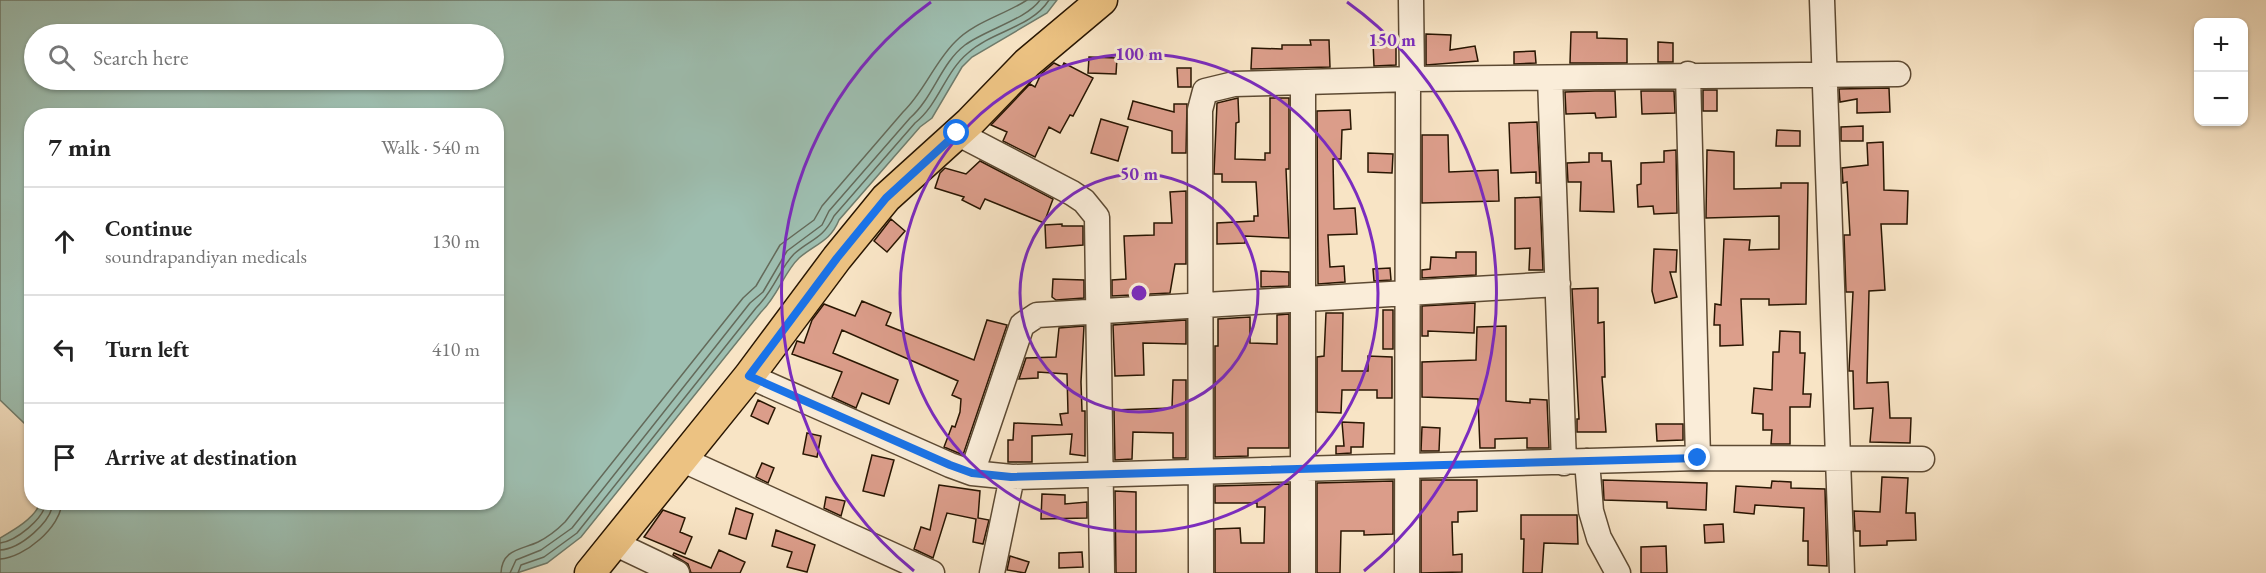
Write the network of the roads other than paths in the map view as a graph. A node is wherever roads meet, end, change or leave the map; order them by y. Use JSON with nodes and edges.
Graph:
{"nodes":[{"id":1,"x":1102,"y":0,"type":"edge"},
{"id":2,"x":1411,"y":0,"type":"edge"},
{"id":3,"x":1822,"y":0,"type":"edge"},
{"id":4,"x":1688,"y":74,"type":"junction"},
{"id":5,"x":1823,"y":74,"type":"junction"},
{"id":6,"x":1898,"y":74,"type":"dead end"},
{"id":7,"x":1551,"y":78,"type":"junction"},
{"id":8,"x":1410,"y":79,"type":"junction"},
{"id":9,"x":1303,"y":83,"type":"junction"},
{"id":10,"x":957,"y":133,"type":"junction"},
{"id":11,"x":1558,"y":284,"type":"junction"},
{"id":12,"x":1407,"y":294,"type":"junction"},
{"id":13,"x":1303,"y":298,"type":"junction"},
{"id":14,"x":1199,"y":304,"type":"junction"},
{"id":15,"x":1098,"y":312,"type":"junction"},
{"id":16,"x":749,"y":376,"type":"junction"},
{"id":17,"x":1698,"y":458,"type":"junction"},
{"id":18,"x":681,"y":459,"type":"junction"},
{"id":19,"x":1839,"y":459,"type":"junction"},
{"id":20,"x":1922,"y":459,"type":"dead end"},
{"id":21,"x":1576,"y":462,"type":"junction"},
{"id":22,"x":1407,"y":468,"type":"junction"},
{"id":23,"x":1303,"y":471,"type":"junction"},
{"id":24,"x":972,"y":473,"type":"junction"},
{"id":25,"x":1201,"y":474,"type":"junction"},
{"id":26,"x":1102,"y":476,"type":"junction"},
{"id":27,"x":1011,"y":477,"type":"junction"},
{"id":28,"x":614,"y":543,"type":"junction"},
{"id":29,"x":590,"y":573,"type":"edge"},
{"id":30,"x":676,"y":573,"type":"edge"},
{"id":31,"x":932,"y":573,"type":"edge"},
{"id":32,"x":992,"y":573,"type":"edge"},
{"id":33,"x":1102,"y":573,"type":"edge"},
{"id":34,"x":1201,"y":573,"type":"edge"},
{"id":35,"x":1303,"y":573,"type":"edge"},
{"id":36,"x":1407,"y":573,"type":"edge"},
{"id":37,"x":1618,"y":573,"type":"edge"},
{"id":38,"x":1842,"y":573,"type":"edge"}],
"edges":[{"from":1,"to":10,"type":"main road"},
{"from":2,"to":8,"type":"street"},
{"from":3,"to":5,"type":"street"},
{"from":4,"to":5,"type":"street"},
{"from":4,"to":7,"type":"street"},
{"from":4,"to":17,"type":"street"},
{"from":5,"to":6,"type":"street"},
{"from":5,"to":19,"type":"street"},
{"from":7,"to":8,"type":"street"},
{"from":7,"to":11,"type":"street"},
{"from":8,"to":9,"type":"street"},
{"from":8,"to":12,"type":"street"},
{"from":9,"to":13,"type":"street"},
{"from":9,"to":14,"type":"street"},
{"from":10,"to":15,"type":"street"},
{"from":10,"to":16,"type":"main road"},
{"from":11,"to":12,"type":"street"},
{"from":11,"to":21,"type":"street"},
{"from":12,"to":13,"type":"street"},
{"from":12,"to":22,"type":"street"},
{"from":13,"to":14,"type":"street"},
{"from":13,"to":23,"type":"street"},
{"from":14,"to":15,"type":"street"},
{"from":14,"to":25,"type":"street"},
{"from":15,"to":24,"type":"street"},
{"from":15,"to":26,"type":"street"},
{"from":16,"to":18,"type":"main road"},
{"from":16,"to":24,"type":"street"},
{"from":17,"to":19,"type":"street"},
{"from":17,"to":21,"type":"street"},
{"from":18,"to":28,"type":"main road"},
{"from":18,"to":31,"type":"street"},
{"from":19,"to":20,"type":"street"},
{"from":19,"to":38,"type":"street"},
{"from":21,"to":22,"type":"street"},
{"from":21,"to":37,"type":"street"},
{"from":22,"to":23,"type":"street"},
{"from":22,"to":36,"type":"street"},
{"from":23,"to":25,"type":"street"},
{"from":23,"to":35,"type":"street"},
{"from":24,"to":27,"type":"street"},
{"from":25,"to":26,"type":"street"},
{"from":25,"to":34,"type":"street"},
{"from":26,"to":27,"type":"street"},
{"from":26,"to":33,"type":"street"},
{"from":27,"to":32,"type":"street"},
{"from":28,"to":29,"type":"main road"},
{"from":28,"to":30,"type":"street"}]}
